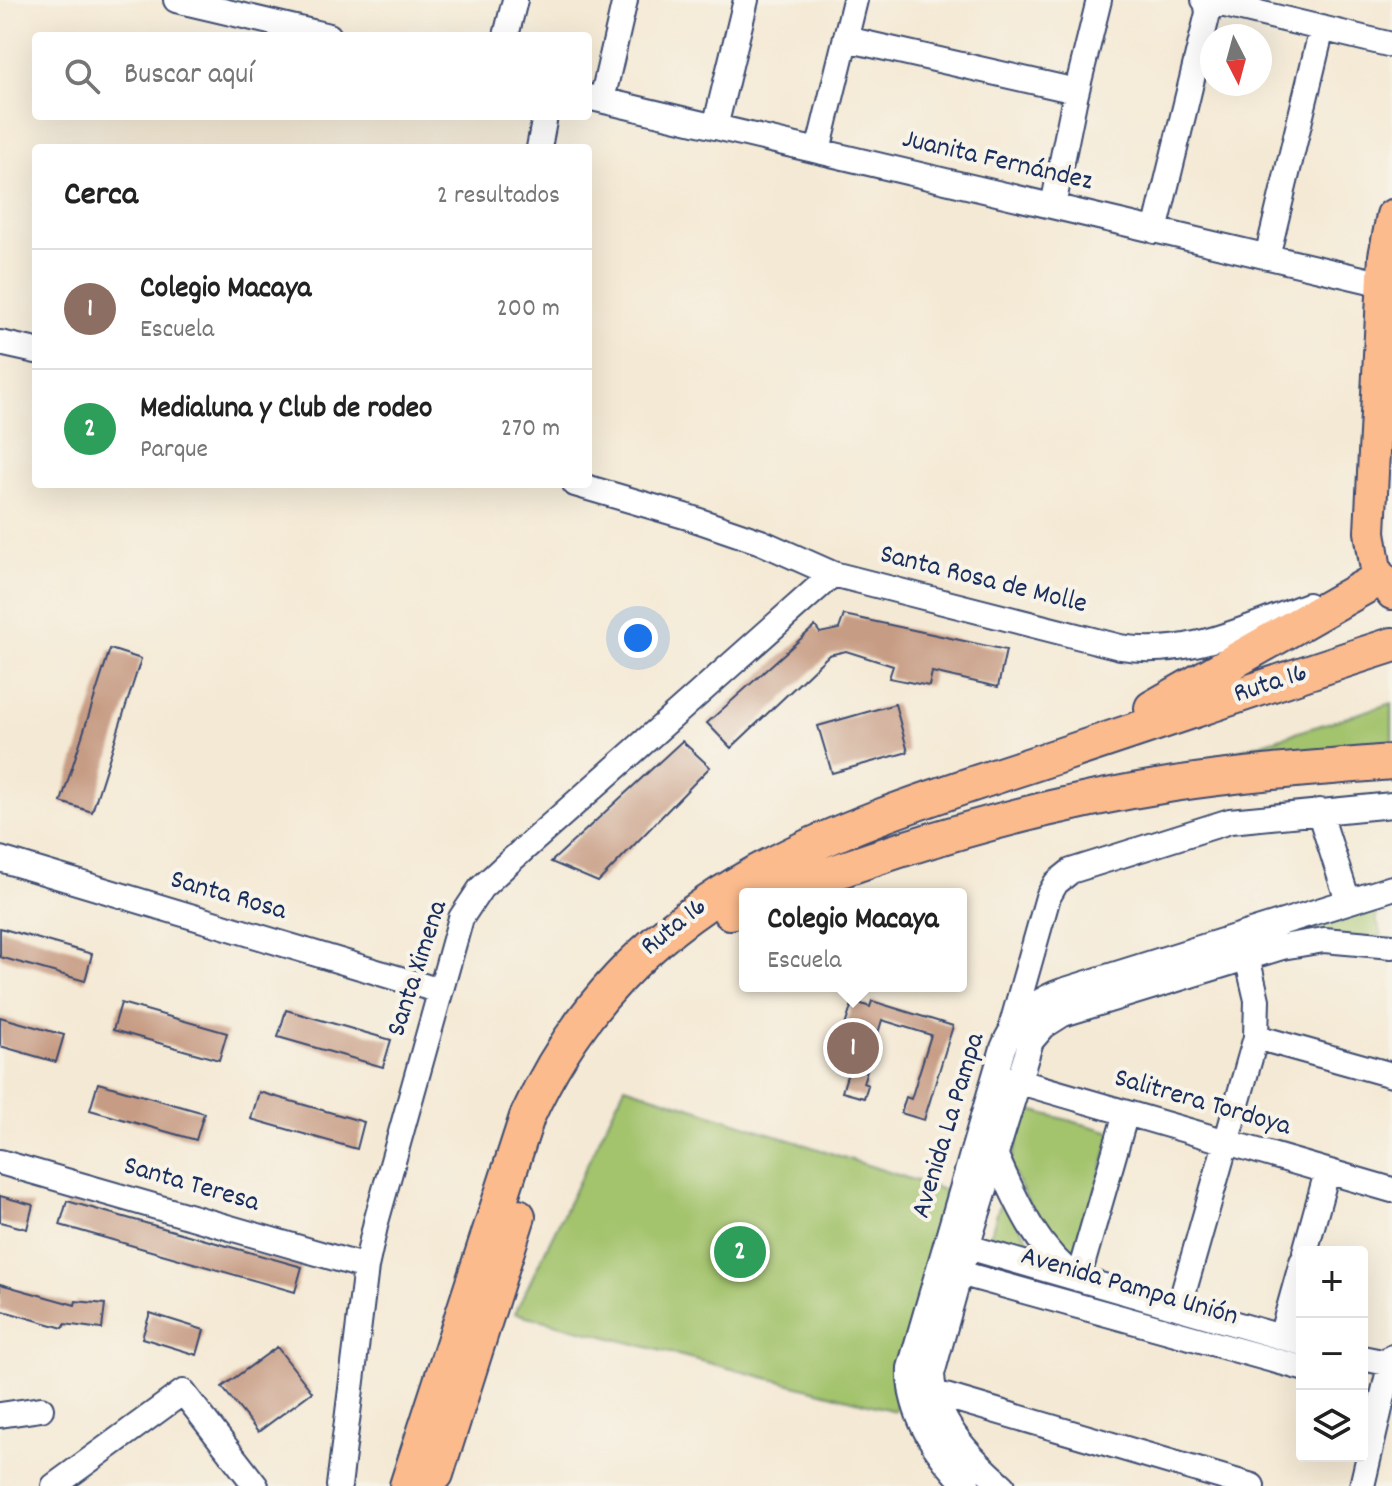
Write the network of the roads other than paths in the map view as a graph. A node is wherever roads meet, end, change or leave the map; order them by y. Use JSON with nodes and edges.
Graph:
{"nodes":[{"id":1,"x":176,"y":0,"type":"edge"},
{"id":2,"x":515,"y":0,"type":"edge"},
{"id":3,"x":625,"y":0,"type":"edge"},
{"id":4,"x":746,"y":0,"type":"edge"},
{"id":5,"x":855,"y":0,"type":"edge"},
{"id":6,"x":1099,"y":0,"type":"edge"},
{"id":7,"x":1206,"y":0,"type":"edge"},
{"id":8,"x":269,"y":11,"type":"edge"},
{"id":9,"x":1322,"y":28,"type":"junction"},
{"id":10,"x":319,"y":32,"type":"edge"},
{"id":11,"x":507,"y":32,"type":"edge"},
{"id":12,"x":846,"y":39,"type":"junction"},
{"id":13,"x":1392,"y":45,"type":"edge"},
{"id":14,"x":1076,"y":91,"type":"junction"},
{"id":15,"x":595,"y":99,"type":"edge"},
{"id":16,"x":544,"y":120,"type":"edge"},
{"id":17,"x":715,"y":127,"type":"junction"},
{"id":18,"x":540,"y":144,"type":"edge"},
{"id":19,"x":818,"y":151,"type":"junction"},
{"id":20,"x":1053,"y":206,"type":"junction"},
{"id":21,"x":1392,"y":215,"type":"edge"},
{"id":22,"x":1155,"y":231,"type":"junction"},
{"id":23,"x":1267,"y":257,"type":"junction"},
{"id":24,"x":1387,"y":285,"type":"edge"},
{"id":25,"x":0,"y":343,"type":"edge"},
{"id":26,"x":32,"y":350,"type":"edge"},
{"id":27,"x":589,"y":488,"type":"edge"},
{"id":28,"x":833,"y":574,"type":"junction"},
{"id":29,"x":1388,"y":582,"type":"edge"},
{"id":30,"x":1392,"y":645,"type":"edge"},
{"id":31,"x":1392,"y":668,"type":"edge"},
{"id":32,"x":1392,"y":762,"type":"edge"},
{"id":33,"x":1005,"y":773,"type":"junction"},
{"id":34,"x":1392,"y":805,"type":"edge"},
{"id":35,"x":1319,"y":811,"type":"junction"},
{"id":36,"x":0,"y":859,"type":"edge"},
{"id":37,"x":774,"y":888,"type":"edge"},
{"id":38,"x":793,"y":888,"type":"edge"},
{"id":39,"x":1392,"y":888,"type":"edge"},
{"id":40,"x":1348,"y":901,"type":"junction"},
{"id":41,"x":739,"y":908,"type":"edge"},
{"id":42,"x":1392,"y":946,"type":"edge"},
{"id":43,"x":1247,"y":957,"type":"junction"},
{"id":44,"x":440,"y":991,"type":"junction"},
{"id":45,"x":1010,"y":1030,"type":"junction"},
{"id":46,"x":1256,"y":1037,"type":"junction"},
{"id":47,"x":1392,"y":1075,"type":"edge"},
{"id":48,"x":1006,"y":1077,"type":"junction"},
{"id":49,"x":1126,"y":1113,"type":"junction"},
{"id":50,"x":1225,"y":1141,"type":"junction"},
{"id":51,"x":995,"y":1154,"type":"junction"},
{"id":52,"x":0,"y":1162,"type":"edge"},
{"id":53,"x":1327,"y":1172,"type":"junction"},
{"id":54,"x":508,"y":1173,"type":"junction"},
{"id":55,"x":1392,"y":1190,"type":"edge"},
{"id":56,"x":957,"y":1244,"type":"junction"},
{"id":57,"x":1307,"y":1246,"type":"edge"},
{"id":58,"x":366,"y":1267,"type":"junction"},
{"id":59,"x":950,"y":1270,"type":"junction"},
{"id":60,"x":1078,"y":1279,"type":"junction"},
{"id":61,"x":494,"y":1296,"type":"junction"},
{"id":62,"x":1179,"y":1308,"type":"junction"},
{"id":63,"x":1296,"y":1309,"type":"edge"},
{"id":64,"x":1292,"y":1340,"type":"edge"},
{"id":65,"x":1368,"y":1359,"type":"edge"},
{"id":66,"x":1392,"y":1362,"type":"edge"},
{"id":67,"x":1296,"y":1366,"type":"edge"},
{"id":68,"x":911,"y":1386,"type":"junction"},
{"id":69,"x":1380,"y":1387,"type":"edge"},
{"id":70,"x":935,"y":1393,"type":"junction"},
{"id":71,"x":41,"y":1409,"type":"dead end"},
{"id":72,"x":0,"y":1415,"type":"edge"},
{"id":73,"x":54,"y":1486,"type":"edge"},
{"id":74,"x":256,"y":1486,"type":"edge"},
{"id":75,"x":339,"y":1486,"type":"edge"},
{"id":76,"x":389,"y":1486,"type":"edge"},
{"id":77,"x":407,"y":1486,"type":"edge"},
{"id":78,"x":432,"y":1486,"type":"edge"},
{"id":79,"x":455,"y":1486,"type":"edge"},
{"id":80,"x":968,"y":1486,"type":"edge"},
{"id":81,"x":1003,"y":1486,"type":"edge"},
{"id":82,"x":1252,"y":1486,"type":"edge"},
{"id":83,"x":1362,"y":1486,"type":"edge"}],
"edges":[{"from":1,"to":8,"type":"street"},
{"from":2,"to":11,"type":"street"},
{"from":3,"to":15,"type":"street"},
{"from":4,"to":17,"type":"street"},
{"from":5,"to":12,"type":"street"},
{"from":6,"to":14,"type":"street"},
{"from":7,"to":9,"type":"street"},
{"from":7,"to":22,"type":"street"},
{"from":8,"to":10,"type":"street"},
{"from":9,"to":13,"type":"street"},
{"from":9,"to":23,"type":"street"},
{"from":12,"to":14,"type":"street"},
{"from":12,"to":19,"type":"street"},
{"from":14,"to":20,"type":"street"},
{"from":15,"to":17,"type":"street","name":"Juanita Fernández"},
{"from":16,"to":18,"type":"street"},
{"from":17,"to":19,"type":"street","name":"Juanita Fernández"},
{"from":19,"to":20,"type":"street","name":"Juanita Fernández"},
{"from":20,"to":22,"type":"street","name":"Juanita Fernández"},
{"from":21,"to":24,"type":"main road"},
{"from":22,"to":23,"type":"street","name":"Juanita Fernández"},
{"from":23,"to":24,"type":"street","name":"Juanita Fernández"},
{"from":24,"to":29,"type":"main road"},
{"from":25,"to":26,"type":"street"},
{"from":27,"to":28,"type":"street","name":"Santa Rosa de Molle"},
{"from":28,"to":29,"type":"street","name":"Santa Rosa de Molle"},
{"from":28,"to":44,"type":"street","name":"Santa Ximena"},
{"from":29,"to":33,"type":"highway"},
{"from":30,"to":33,"type":"highway","name":"Ruta 16"},
{"from":31,"to":37,"type":"highway","name":"Ruta 16"},
{"from":32,"to":38,"type":"highway"},
{"from":33,"to":54,"type":"highway","name":"Ruta 16"},
{"from":34,"to":35,"type":"street"},
{"from":35,"to":40,"type":"street"},
{"from":35,"to":45,"type":"street"},
{"from":36,"to":44,"type":"street","name":"Santa Rosa"},
{"from":39,"to":40,"type":"street","name":"Avenida La Pampa"},
{"from":40,"to":45,"type":"street","name":"Avenida La Pampa"},
{"from":41,"to":61,"type":"highway","name":"Ruta 16"},
{"from":42,"to":43,"type":"street","name":"Avenida La Pampa"},
{"from":43,"to":46,"type":"street"},
{"from":43,"to":48,"type":"street","name":"Avenida La Pampa"},
{"from":44,"to":58,"type":"street","name":"Santa Ximena"},
{"from":45,"to":48,"type":"street","name":"Avenida La Pampa"},
{"from":46,"to":47,"type":"street"},
{"from":46,"to":50,"type":"street"},
{"from":48,"to":49,"type":"street","name":"Salitrera Tordoya"},
{"from":48,"to":51,"type":"street","name":"Avenida La Pampa"},
{"from":48,"to":56,"type":"street","name":"Avenida La Pampa"},
{"from":49,"to":50,"type":"street","name":"Salitrera Tordoya"},
{"from":49,"to":60,"type":"street"},
{"from":50,"to":53,"type":"street","name":"Salitrera Tordoya"},
{"from":50,"to":62,"type":"street"},
{"from":51,"to":56,"type":"street","name":"Avenida La Pampa"},
{"from":51,"to":60,"type":"street"},
{"from":52,"to":58,"type":"street","name":"Santa Teresa"},
{"from":53,"to":55,"type":"street","name":"Salitrera Tordoya"},
{"from":53,"to":57,"type":"street"},
{"from":54,"to":76,"type":"highway"},
{"from":54,"to":77,"type":"highway","name":"Ruta 16"},
{"from":56,"to":59,"type":"street","name":"Avenida La Pampa"},
{"from":56,"to":60,"type":"street","name":"Avenida Pampa Unión"},
{"from":58,"to":75,"type":"street","name":"Santa Ximena"},
{"from":59,"to":67,"type":"street","name":"Avenida Pampa Unión"},
{"from":59,"to":68,"type":"street","name":"Avenida La Pampa"},
{"from":59,"to":70,"type":"street","name":"Avenida La Pampa"},
{"from":60,"to":62,"type":"street","name":"Avenida Pampa Unión"},
{"from":61,"to":78,"type":"highway","name":"Ruta 16"},
{"from":61,"to":79,"type":"highway"},
{"from":62,"to":64,"type":"street","name":"Avenida Pampa Unión"},
{"from":63,"to":64,"type":"street"},
{"from":65,"to":66,"type":"street"},
{"from":66,"to":69,"type":"street"},
{"from":68,"to":70,"type":"street"},
{"from":68,"to":80,"type":"street","name":"Avenida La Pampa"},
{"from":69,"to":83,"type":"street"},
{"from":70,"to":81,"type":"street","name":"Avenida La Pampa"},
{"from":70,"to":82,"type":"street"},
{"from":71,"to":72,"type":"street"},
{"from":73,"to":74,"type":"street"}]}
